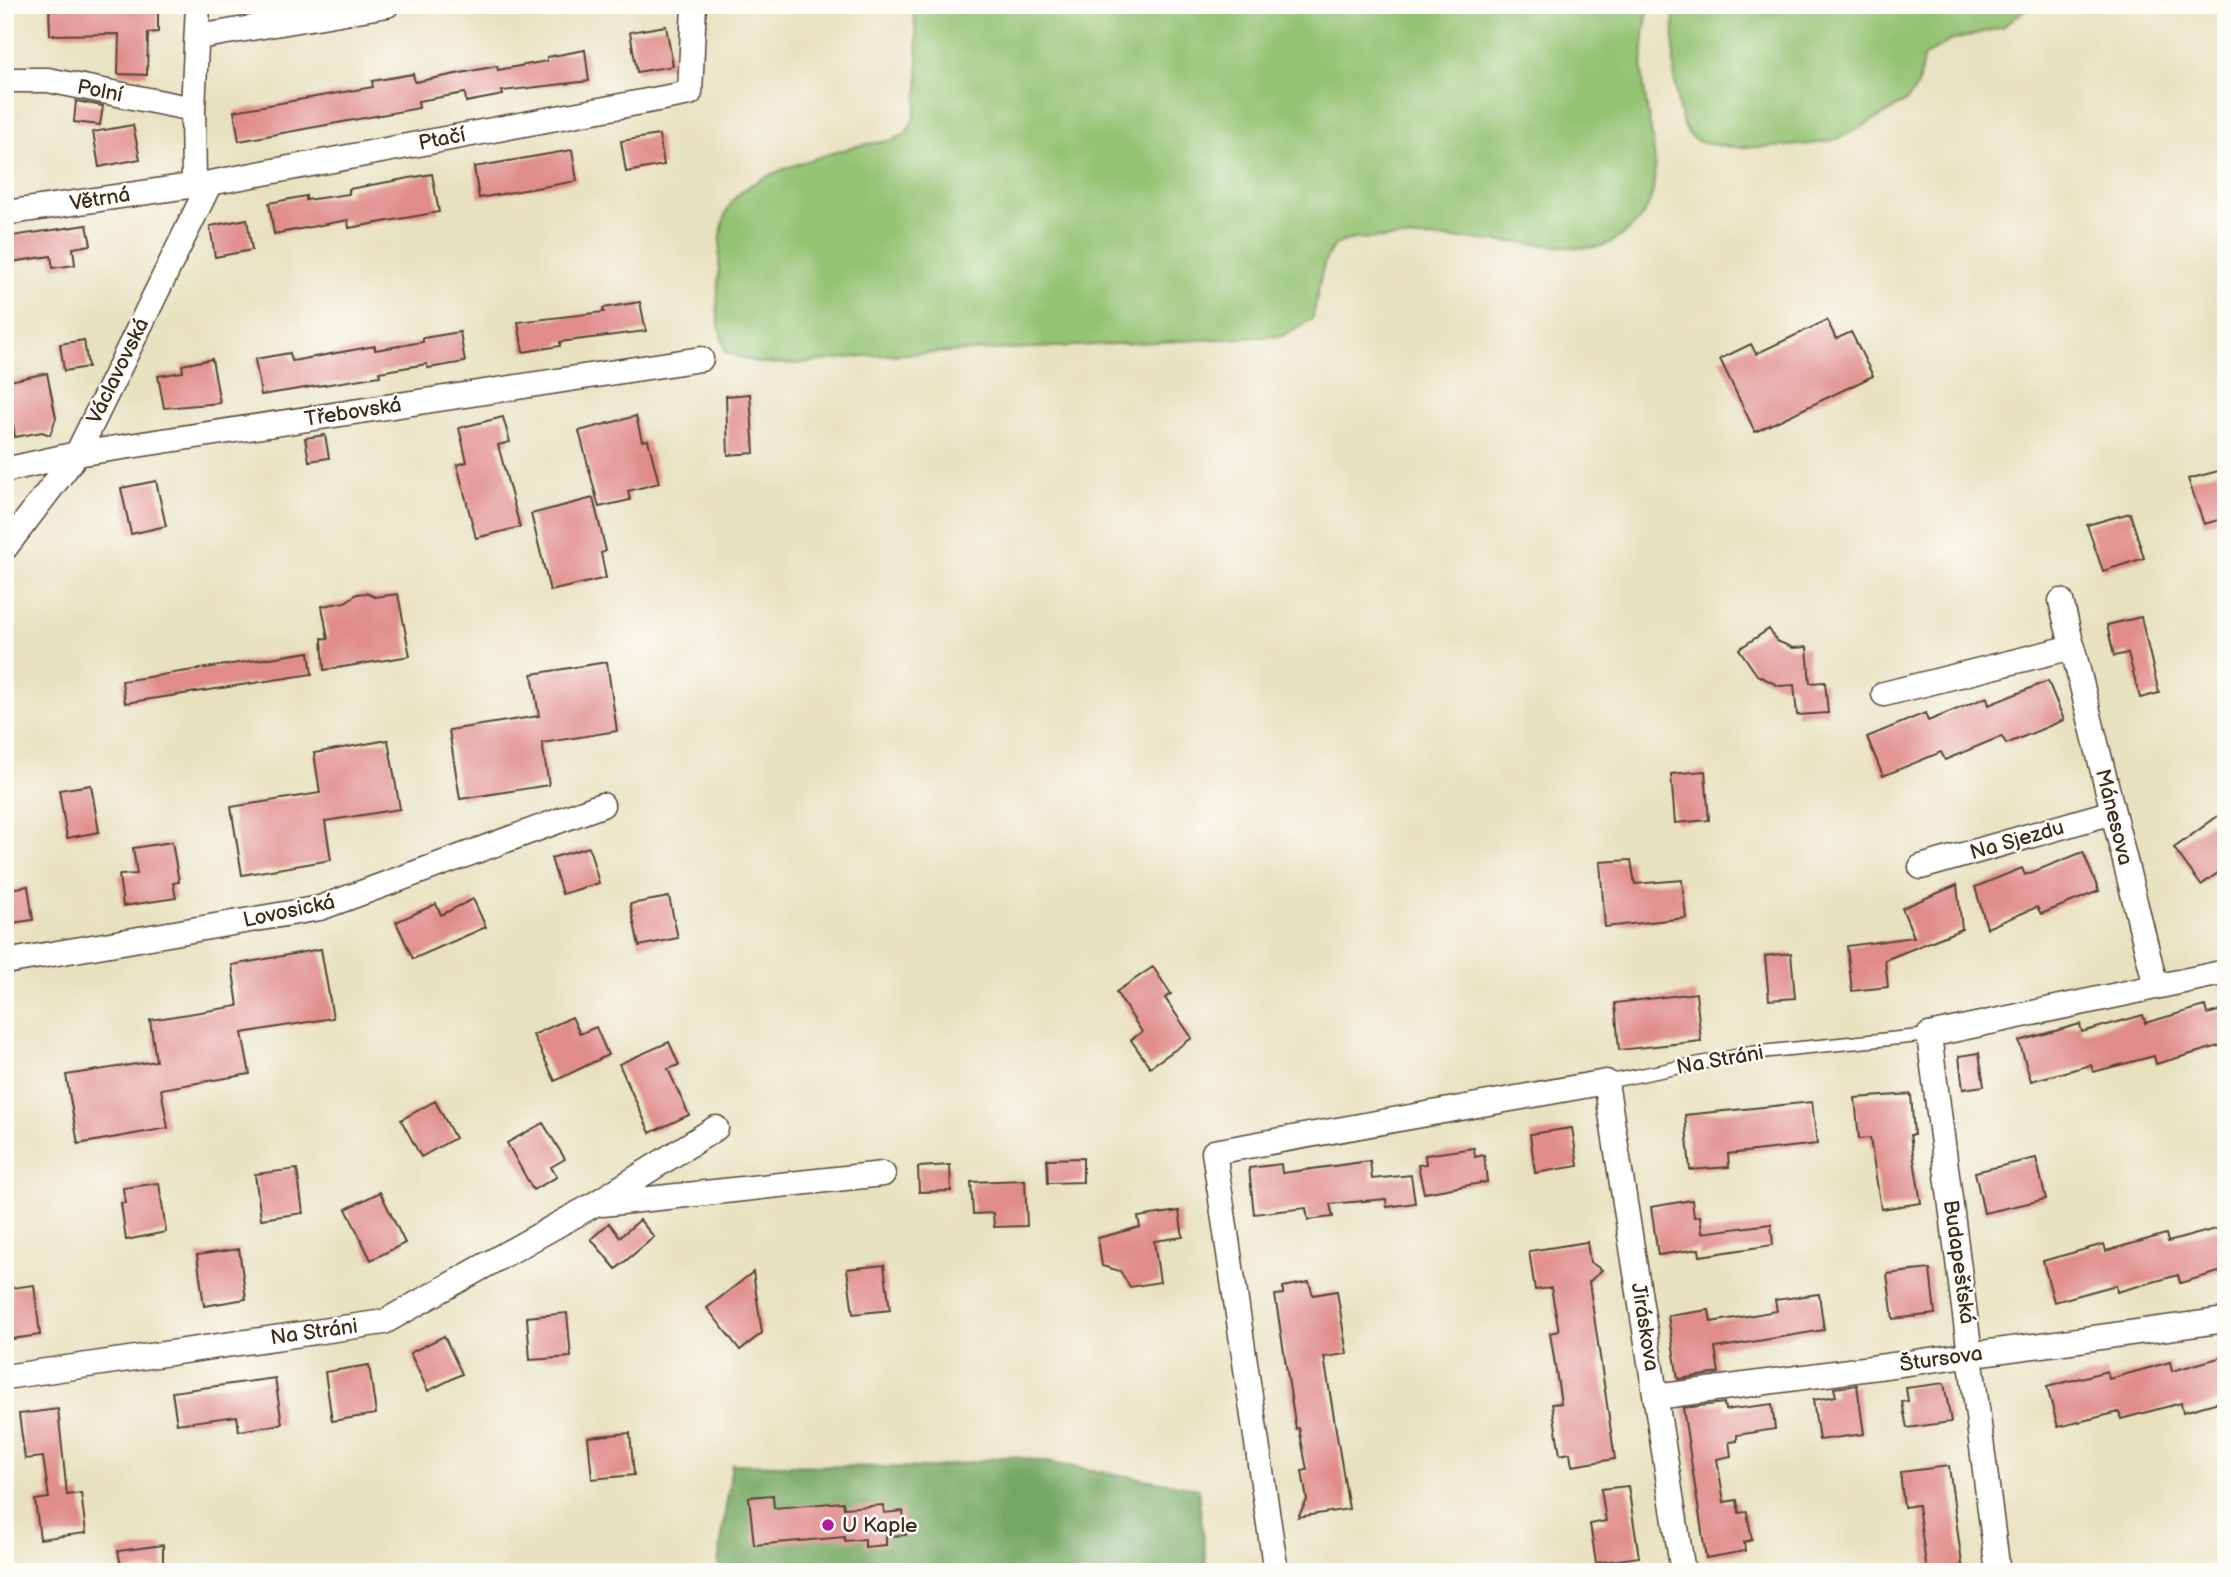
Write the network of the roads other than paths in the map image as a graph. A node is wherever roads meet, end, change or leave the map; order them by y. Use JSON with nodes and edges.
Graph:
{"nodes":[{"id":1,"x":198,"y":5,"type":"edge"},
{"id":2,"x":387,"y":5,"type":"edge"},
{"id":3,"x":694,"y":5,"type":"edge"},
{"id":4,"x":198,"y":37,"type":"junction"},
{"id":5,"x":5,"y":80,"type":"edge"},
{"id":6,"x":193,"y":109,"type":"junction"},
{"id":7,"x":202,"y":184,"type":"junction"},
{"id":8,"x":5,"y":213,"type":"edge"},
{"id":9,"x":701,"y":359,"type":"dead end"},
{"id":10,"x":77,"y":454,"type":"junction"},
{"id":11,"x":5,"y":470,"type":"edge"},
{"id":12,"x":5,"y":548,"type":"edge"},
{"id":13,"x":2061,"y":601,"type":"dead end"},
{"id":14,"x":2073,"y":646,"type":"junction"},
{"id":15,"x":1884,"y":694,"type":"dead end"},
{"id":16,"x":602,"y":805,"type":"dead end"},
{"id":17,"x":2113,"y":812,"type":"junction"},
{"id":18,"x":1921,"y":867,"type":"dead end"},
{"id":19,"x":5,"y":962,"type":"edge"},
{"id":20,"x":2226,"y":972,"type":"edge"},
{"id":21,"x":2156,"y":987,"type":"junction"},
{"id":22,"x":1928,"y":1035,"type":"junction"},
{"id":23,"x":1606,"y":1082,"type":"junction"},
{"id":24,"x":716,"y":1128,"type":"dead end"},
{"id":25,"x":883,"y":1174,"type":"dead end"},
{"id":26,"x":595,"y":1205,"type":"junction"},
{"id":27,"x":2226,"y":1320,"type":"edge"},
{"id":28,"x":1971,"y":1355,"type":"junction"},
{"id":29,"x":5,"y":1377,"type":"edge"},
{"id":30,"x":1656,"y":1397,"type":"junction"},
{"id":31,"x":1276,"y":1572,"type":"edge"},
{"id":32,"x":1683,"y":1572,"type":"edge"},
{"id":33,"x":1998,"y":1572,"type":"edge"}],
"edges":[{"from":1,"to":4,"type":"street","name":"Václavovská"},
{"from":2,"to":4,"type":"street"},
{"from":3,"to":7,"type":"street","name":"Ptačí"},
{"from":4,"to":6,"type":"street","name":"Václavovská"},
{"from":5,"to":6,"type":"street","name":"Polní"},
{"from":6,"to":7,"type":"street","name":"Václavovská"},
{"from":7,"to":8,"type":"street","name":"Větrná"},
{"from":7,"to":10,"type":"street","name":"Václavovská"},
{"from":9,"to":10,"type":"street","name":"Třebovská"},
{"from":10,"to":11,"type":"street","name":"Třebovská"},
{"from":10,"to":12,"type":"street","name":"Václavovská"},
{"from":13,"to":14,"type":"street","name":"Mánesova"},
{"from":14,"to":15,"type":"street"},
{"from":14,"to":17,"type":"street","name":"Mánesova"},
{"from":16,"to":19,"type":"street","name":"Lovosická"},
{"from":17,"to":18,"type":"street","name":"Na Sjezdu"},
{"from":17,"to":21,"type":"street","name":"Mánesova"},
{"from":20,"to":21,"type":"street","name":"Na Stráni"},
{"from":21,"to":22,"type":"street","name":"Na Stráni"},
{"from":22,"to":23,"type":"lane","name":"Na Stráni"},
{"from":22,"to":28,"type":"street","name":"Budapešťská"},
{"from":23,"to":30,"type":"street","name":"Jiráskova"},
{"from":23,"to":31,"type":"street","name":"Na Stráni"},
{"from":24,"to":26,"type":"street","name":"Na Stráni"},
{"from":25,"to":26,"type":"street","name":"Na Stráni"},
{"from":26,"to":29,"type":"street","name":"Na Stráni"},
{"from":27,"to":28,"type":"street","name":"Štursova"},
{"from":28,"to":30,"type":"street","name":"Štursova"},
{"from":28,"to":33,"type":"street","name":"Budapešťská"},
{"from":30,"to":32,"type":"street","name":"Jiráskova"}]}
